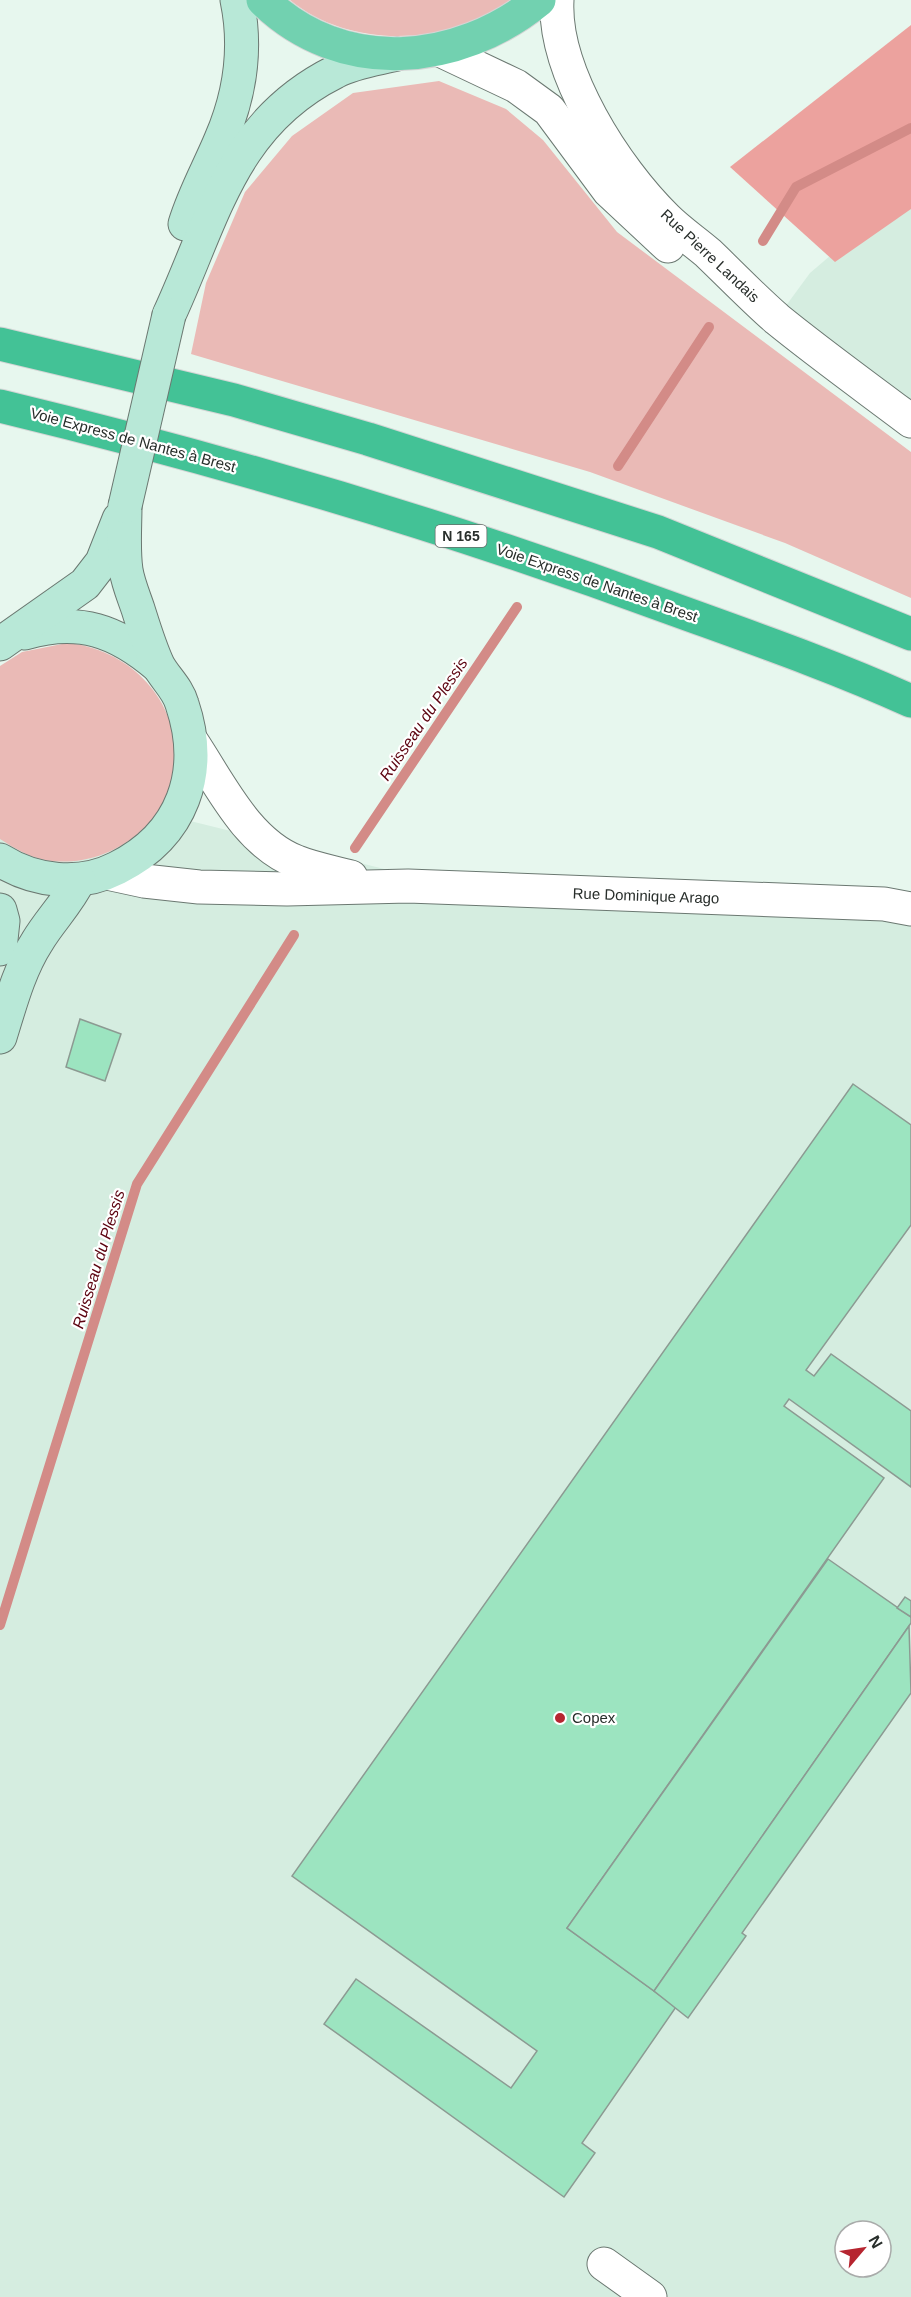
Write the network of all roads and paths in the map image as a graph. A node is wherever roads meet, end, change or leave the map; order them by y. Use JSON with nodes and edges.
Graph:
{"nodes":[{"id":1,"x":237,"y":0,"type":"edge"},
{"id":2,"x":262,"y":0,"type":"edge"},
{"id":3,"x":539,"y":0,"type":"edge"},
{"id":4,"x":557,"y":0,"type":"edge"},
{"id":5,"x":440,"y":50,"type":"junction"},
{"id":6,"x":397,"y":54,"type":"junction"},
{"id":7,"x":169,"y":315,"type":"junction"},
{"id":8,"x":777,"y":318,"type":"junction"},
{"id":9,"x":0,"y":344,"type":"edge"},
{"id":10,"x":0,"y":406,"type":"edge"},
{"id":11,"x":911,"y":421,"type":"edge"},
{"id":12,"x":125,"y":506,"type":"junction"},
{"id":13,"x":911,"y":634,"type":"edge"},
{"id":14,"x":8,"y":640,"type":"edge"},
{"id":15,"x":158,"y":666,"type":"junction"},
{"id":16,"x":911,"y":701,"type":"edge"},
{"id":17,"x":192,"y":742,"type":"junction"},
{"id":18,"x":0,"y":860,"type":"edge"},
{"id":19,"x":291,"y":875,"type":"junction"},
{"id":20,"x":93,"y":877,"type":"junction"},
{"id":21,"x":0,"y":909,"type":"edge"},
{"id":22,"x":911,"y":909,"type":"edge"},
{"id":23,"x":0,"y":949,"type":"edge"},
{"id":24,"x":0,"y":1037,"type":"edge"},
{"id":25,"x":604,"y":2264,"type":"dead end"},
{"id":26,"x":650,"y":2297,"type":"edge"}],
"edges":[{"from":1,"to":7,"type":"main road"},
{"from":2,"to":6,"type":"main road"},
{"from":3,"to":5,"type":"main road"},
{"from":4,"to":8,"type":"street","name":"Rue Pierre Landais"},
{"from":5,"to":6,"type":"main road"},
{"from":5,"to":8,"type":"street","name":"Rue Pierre Landais"},
{"from":6,"to":7,"type":"main road"},
{"from":7,"to":12,"type":"main road","bridge":true},
{"from":8,"to":11,"type":"street","name":"Rue Pierre Landais"},
{"from":9,"to":13,"type":"highway"},
{"from":10,"to":16,"type":"highway","name":"Voie Express de Nantes à Brest","number":"N 165"},
{"from":12,"to":14,"type":"main road"},
{"from":12,"to":15,"type":"main road"},
{"from":14,"to":15,"type":"main road"},
{"from":15,"to":17,"type":"main road"},
{"from":17,"to":19,"type":"street"},
{"from":17,"to":20,"type":"main road"},
{"from":18,"to":20,"type":"main road"},
{"from":19,"to":20,"type":"street","name":"Rue Dominique Arago"},
{"from":19,"to":22,"type":"street","name":"Rue Dominique Arago"},
{"from":20,"to":24,"type":"main road"},
{"from":21,"to":23,"type":"main road"},
{"from":25,"to":26,"type":"street"}]}
